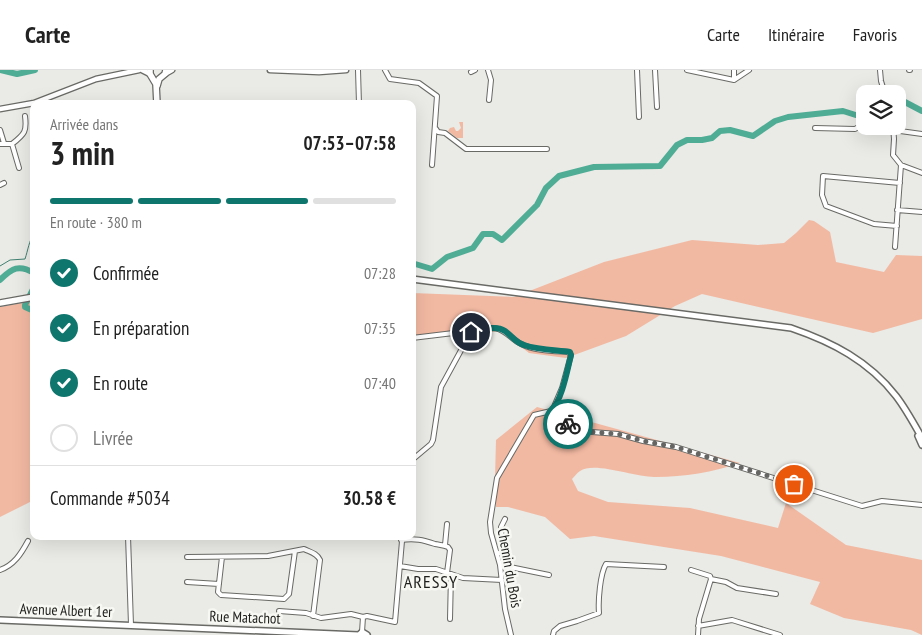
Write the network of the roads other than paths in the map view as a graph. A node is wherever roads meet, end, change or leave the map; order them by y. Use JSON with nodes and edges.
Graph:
{"nodes":[{"id":1,"x":141,"y":70,"type":"edge"},
{"id":2,"x":172,"y":70,"type":"edge"},
{"id":3,"x":270,"y":70,"type":"edge"},
{"id":4,"x":346,"y":70,"type":"edge"},
{"id":5,"x":358,"y":70,"type":"edge"},
{"id":6,"x":385,"y":70,"type":"edge"},
{"id":7,"x":488,"y":70,"type":"edge"},
{"id":8,"x":637,"y":70,"type":"edge"},
{"id":9,"x":655,"y":70,"type":"edge"},
{"id":10,"x":687,"y":70,"type":"edge"},
{"id":11,"x":718,"y":70,"type":"edge"},
{"id":12,"x":734,"y":70,"type":"edge"},
{"id":13,"x":749,"y":70,"type":"edge"},
{"id":14,"x":880,"y":70,"type":"edge"},
{"id":15,"x":165,"y":72,"type":"edge"},
{"id":16,"x":153,"y":76,"type":"edge"},
{"id":17,"x":718,"y":76,"type":"junction"},
{"id":18,"x":736,"y":79,"type":"junction"},
{"id":19,"x":882,"y":85,"type":"edge"},
{"id":20,"x":44,"y":100,"type":"edge"},
{"id":21,"x":157,"y":100,"type":"edge"},
{"id":22,"x":359,"y":100,"type":"edge"},
{"id":23,"x":489,"y":100,"type":"dead end"},
{"id":24,"x":30,"y":105,"type":"edge"},
{"id":25,"x":657,"y":107,"type":"dead end"},
{"id":26,"x":0,"y":109,"type":"edge"},
{"id":27,"x":25,"y":116,"type":"dead end"},
{"id":28,"x":639,"y":117,"type":"dead end"},
{"id":29,"x":435,"y":126,"type":"junction"},
{"id":30,"x":815,"y":128,"type":"dead end"},
{"id":31,"x":856,"y":128,"type":"edge"},
{"id":32,"x":0,"y":130,"type":"edge"},
{"id":33,"x":906,"y":131,"type":"edge"},
{"id":34,"x":922,"y":134,"type":"edge"},
{"id":35,"x":893,"y":135,"type":"edge"},
{"id":36,"x":2,"y":144,"type":"edge"},
{"id":37,"x":12,"y":144,"type":"junction"},
{"id":38,"x":547,"y":149,"type":"dead end"},
{"id":39,"x":432,"y":165,"type":"dead end"},
{"id":40,"x":901,"y":165,"type":"junction"},
{"id":41,"x":19,"y":168,"type":"dead end"},
{"id":42,"x":922,"y":173,"type":"edge"},
{"id":43,"x":900,"y":183,"type":"junction"},
{"id":44,"x":898,"y":210,"type":"junction"},
{"id":45,"x":922,"y":212,"type":"edge"},
{"id":46,"x":896,"y":226,"type":"junction"},
{"id":47,"x":895,"y":247,"type":"dead end"},
{"id":48,"x":416,"y":280,"type":"edge"},
{"id":49,"x":30,"y":298,"type":"edge"},
{"id":50,"x":0,"y":303,"type":"edge"},
{"id":51,"x":471,"y":332,"type":"junction"},
{"id":52,"x":416,"y":338,"type":"edge"},
{"id":53,"x":551,"y":411,"type":"junction"},
{"id":54,"x":908,"y":415,"type":"junction"},
{"id":55,"x":922,"y":438,"type":"edge"},
{"id":56,"x":922,"y":445,"type":"edge"},
{"id":57,"x":416,"y":456,"type":"edge"},
{"id":58,"x":922,"y":504,"type":"edge"},
{"id":59,"x":505,"y":520,"type":"dead end"},
{"id":60,"x":447,"y":524,"type":"dead end"},
{"id":61,"x":416,"y":539,"type":"edge"},
{"id":62,"x":128,"y":540,"type":"edge"},
{"id":63,"x":400,"y":540,"type":"edge"},
{"id":64,"x":28,"y":541,"type":"dead end"},
{"id":65,"x":445,"y":545,"type":"junction"},
{"id":66,"x":295,"y":551,"type":"junction"},
{"id":67,"x":498,"y":554,"type":"junction"},
{"id":68,"x":186,"y":557,"type":"dead end"},
{"id":69,"x":222,"y":557,"type":"junction"},
{"id":70,"x":500,"y":565,"type":"junction"},
{"id":71,"x":400,"y":566,"type":"junction"},
{"id":72,"x":664,"y":568,"type":"dead end"},
{"id":73,"x":0,"y":570,"type":"edge"},
{"id":74,"x":692,"y":570,"type":"dead end"},
{"id":75,"x":449,"y":573,"type":"junction"},
{"id":76,"x":549,"y":575,"type":"dead end"},
{"id":77,"x":711,"y":579,"type":"junction"},
{"id":78,"x":502,"y":580,"type":"junction"},
{"id":79,"x":187,"y":582,"type":"dead end"},
{"id":80,"x":219,"y":584,"type":"junction"},
{"id":81,"x":776,"y":594,"type":"dead end"},
{"id":82,"x":279,"y":611,"type":"dead end"},
{"id":83,"x":313,"y":616,"type":"junction"},
{"id":84,"x":363,"y":617,"type":"junction"},
{"id":85,"x":450,"y":618,"type":"dead end"},
{"id":86,"x":0,"y":620,"type":"edge"},
{"id":87,"x":131,"y":625,"type":"junction"},
{"id":88,"x":698,"y":626,"type":"junction"},
{"id":89,"x":212,"y":629,"type":"junction"},
{"id":90,"x":362,"y":634,"type":"edge"},
{"id":91,"x":212,"y":635,"type":"edge"},
{"id":92,"x":511,"y":635,"type":"edge"},
{"id":93,"x":553,"y":635,"type":"edge"},
{"id":94,"x":698,"y":635,"type":"edge"},
{"id":95,"x":780,"y":635,"type":"edge"}],
"edges":[{"from":1,"to":16,"type":"street"},
{"from":1,"to":20,"type":"street"},
{"from":2,"to":15,"type":"street"},
{"from":3,"to":4,"type":"street"},
{"from":5,"to":22,"type":"street"},
{"from":6,"to":29,"type":"street"},
{"from":7,"to":23,"type":"street"},
{"from":8,"to":28,"type":"street"},
{"from":9,"to":25,"type":"street"},
{"from":10,"to":17,"type":"street"},
{"from":11,"to":17,"type":"street"},
{"from":12,"to":18,"type":"street"},
{"from":13,"to":18,"type":"street"},
{"from":14,"to":19,"type":"street"},
{"from":15,"to":16,"type":"main road"},
{"from":16,"to":21,"type":"main road"},
{"from":17,"to":18,"type":"street"},
{"from":24,"to":26,"type":"street"},
{"from":27,"to":37,"type":"street"},
{"from":29,"to":38,"type":"street"},
{"from":29,"to":39,"type":"street"},
{"from":30,"to":31,"type":"street"},
{"from":32,"to":36,"type":"street"},
{"from":33,"to":34,"type":"street"},
{"from":35,"to":40,"type":"street"},
{"from":36,"to":37,"type":"street"},
{"from":37,"to":41,"type":"street"},
{"from":40,"to":42,"type":"street"},
{"from":40,"to":43,"type":"street"},
{"from":43,"to":44,"type":"street"},
{"from":43,"to":46,"type":"street"},
{"from":44,"to":45,"type":"street"},
{"from":44,"to":46,"type":"street"},
{"from":46,"to":47,"type":"street"},
{"from":48,"to":54,"type":"main road"},
{"from":49,"to":50,"type":"main road"},
{"from":51,"to":52,"type":"street"},
{"from":51,"to":53,"type":"street"},
{"from":51,"to":57,"type":"street"},
{"from":53,"to":58,"type":"street"},
{"from":53,"to":67,"type":"street","name":"Chemin du Bois"},
{"from":54,"to":55,"type":"main road"},
{"from":54,"to":56,"type":"main road"},
{"from":59,"to":67,"type":"street"},
{"from":60,"to":65,"type":"street"},
{"from":61,"to":65,"type":"street"},
{"from":62,"to":87,"type":"street"},
{"from":63,"to":71,"type":"street"},
{"from":64,"to":73,"type":"street"},
{"from":65,"to":75,"type":"street"},
{"from":66,"to":69,"type":"street"},
{"from":66,"to":80,"type":"street"},
{"from":66,"to":83,"type":"street"},
{"from":67,"to":70,"type":"street","name":"Chemin du Bois"},
{"from":68,"to":69,"type":"street"},
{"from":69,"to":80,"type":"street"},
{"from":70,"to":76,"type":"street"},
{"from":70,"to":78,"type":"street","name":"Chemin du Bois"},
{"from":71,"to":75,"type":"street"},
{"from":71,"to":84,"type":"street"},
{"from":72,"to":93,"type":"street"},
{"from":74,"to":77,"type":"street"},
{"from":75,"to":78,"type":"street"},
{"from":75,"to":85,"type":"street"},
{"from":77,"to":81,"type":"street"},
{"from":77,"to":88,"type":"street"},
{"from":78,"to":92,"type":"street","name":"Chemin du Bois"},
{"from":79,"to":80,"type":"street"},
{"from":82,"to":83,"type":"street"},
{"from":83,"to":84,"type":"street"},
{"from":84,"to":90,"type":"street"},
{"from":86,"to":87,"type":"main road","name":"Avenue Albert 1er"},
{"from":87,"to":89,"type":"main road","name":"Rue Matachot"},
{"from":88,"to":94,"type":"street"},
{"from":88,"to":95,"type":"street"},
{"from":89,"to":90,"type":"main road","name":"Rue Matachot"},
{"from":89,"to":91,"type":"street"}]}
